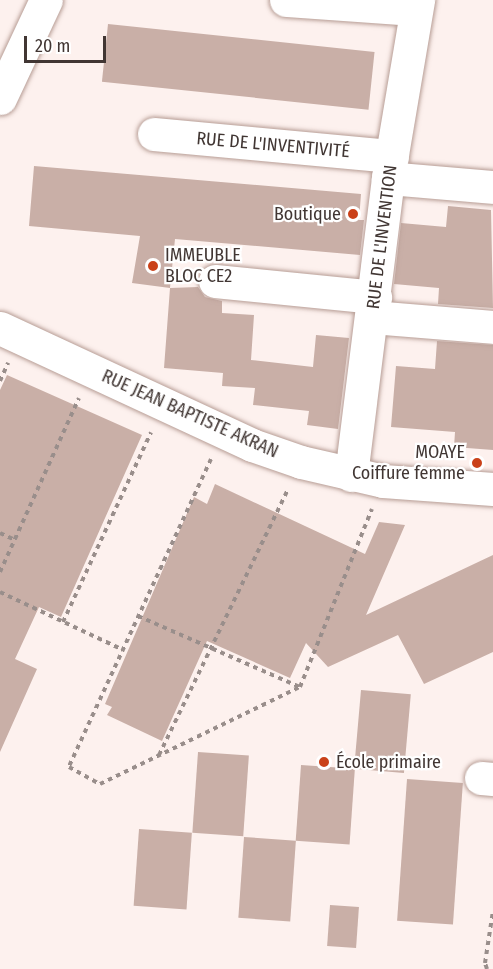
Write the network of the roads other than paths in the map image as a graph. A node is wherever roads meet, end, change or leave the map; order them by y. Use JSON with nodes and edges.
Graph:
{"nodes":[{"id":1,"x":46,"y":0,"type":"edge"},
{"id":2,"x":286,"y":0,"type":"edge"},
{"id":3,"x":417,"y":5,"type":"edge"},
{"id":4,"x":0,"y":98,"type":"edge"},
{"id":5,"x":154,"y":134,"type":"dead end"},
{"id":6,"x":390,"y":167,"type":"junction"},
{"id":7,"x":493,"y":187,"type":"edge"},
{"id":8,"x":215,"y":281,"type":"dead end"},
{"id":9,"x":374,"y":307,"type":"junction"},
{"id":10,"x":493,"y":327,"type":"edge"},
{"id":11,"x":0,"y":328,"type":"edge"},
{"id":12,"x":351,"y":475,"type":"junction"},
{"id":13,"x":493,"y":489,"type":"edge"}],
"edges":[{"from":1,"to":4,"type":"street"},
{"from":2,"to":3,"type":"street"},
{"from":3,"to":6,"type":"street","name":"RUE DE L'INVENTION"},
{"from":5,"to":6,"type":"street","name":"RUE DE L'INVENTIVITÉ"},
{"from":6,"to":7,"type":"street","name":"RUE DE L'INVENTIVITÉ"},
{"from":6,"to":9,"type":"street","name":"RUE DE L'INVENTION"},
{"from":8,"to":9,"type":"street"},
{"from":9,"to":10,"type":"street"},
{"from":9,"to":12,"type":"street","name":"RUE DE L'INVENTION"},
{"from":11,"to":12,"type":"street","name":"RUE JEAN BAPTISTE AKRAN"},
{"from":12,"to":13,"type":"street","name":"RUE JEAN BAPTISTE AKRAN"}]}
